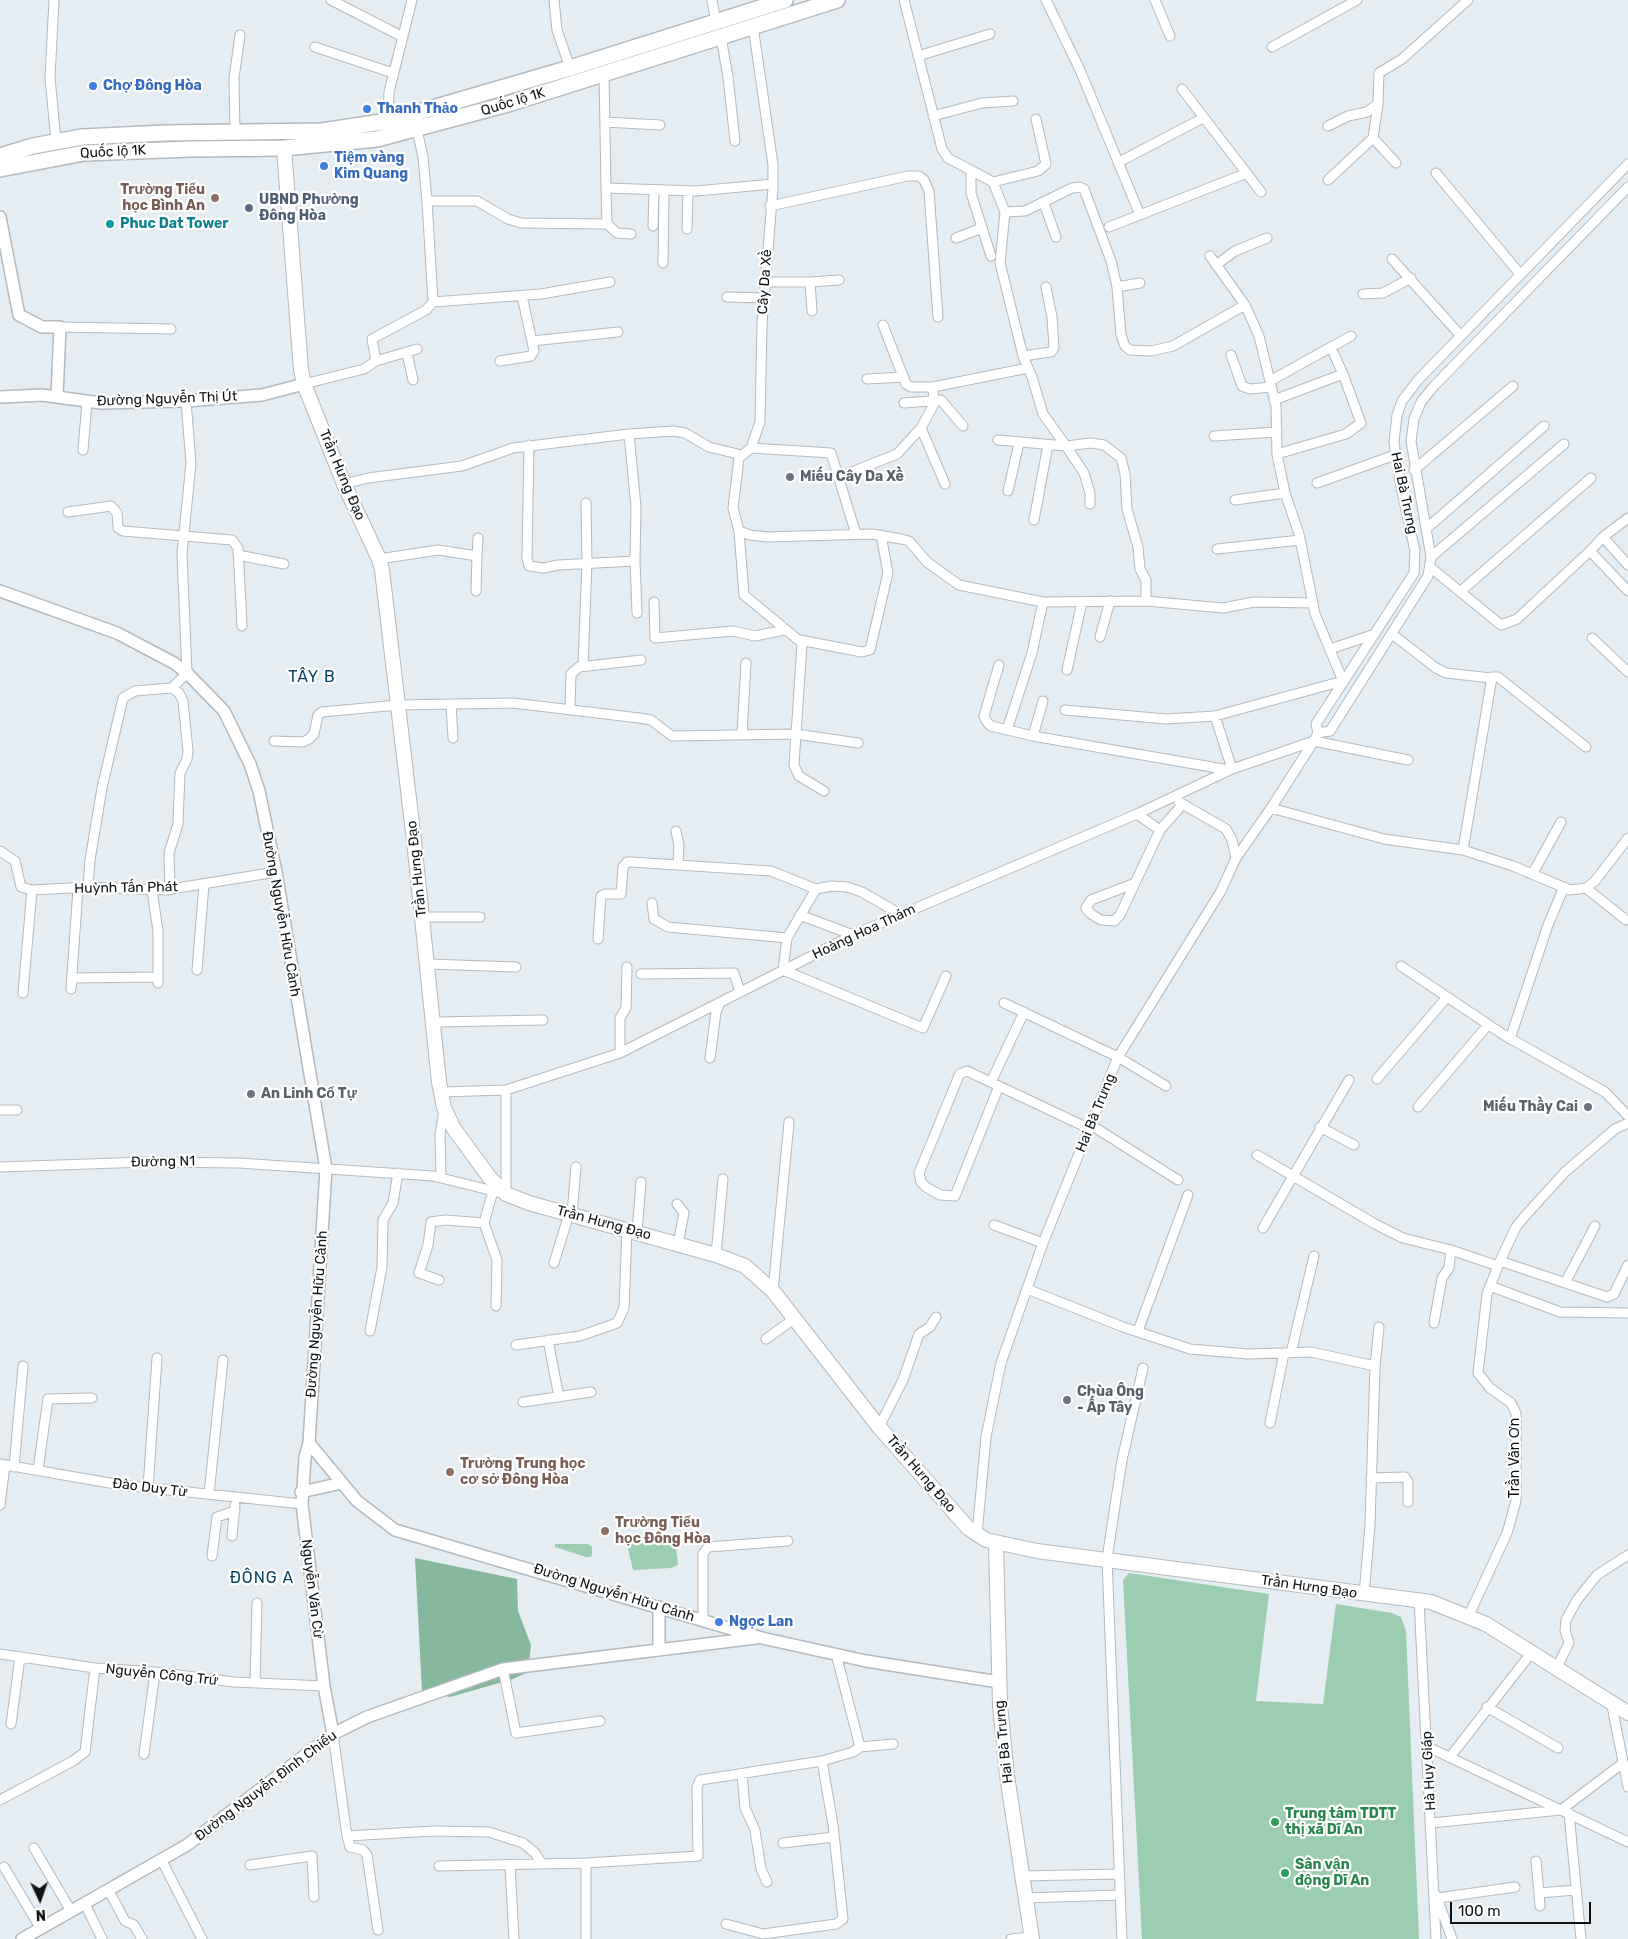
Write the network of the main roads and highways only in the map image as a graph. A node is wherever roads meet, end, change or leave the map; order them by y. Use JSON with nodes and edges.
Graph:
{"nodes":[{"id":1,"x":785,"y":0,"type":"edge"},
{"id":2,"x":837,"y":0,"type":"edge"},
{"id":3,"x":388,"y":121,"type":"junction"},
{"id":4,"x":283,"y":133,"type":"junction"},
{"id":5,"x":391,"y":136,"type":"junction"},
{"id":6,"x":56,"y":141,"type":"junction"},
{"id":7,"x":284,"y":148,"type":"junction"},
{"id":8,"x":0,"y":156,"type":"edge"},
{"id":9,"x":58,"y":157,"type":"junction"},
{"id":10,"x":0,"y":169,"type":"edge"},
{"id":11,"x":996,"y":1544,"type":"junction"},
{"id":12,"x":1628,"y":1713,"type":"edge"},
{"id":13,"x":1031,"y":1938,"type":"edge"}],
"edges":[{"from":1,"to":3,"type":"main road","name":"Quốc lộ 1K"},
{"from":2,"to":5,"type":"main road","name":"Quốc lộ 1K"},
{"from":3,"to":4,"type":"main road","name":"Quốc lộ 1K"},
{"from":3,"to":5,"type":"main road"},
{"from":4,"to":6,"type":"main road","name":"Quốc lộ 1K"},
{"from":4,"to":7,"type":"main road"},
{"from":5,"to":7,"type":"main road","name":"Quốc lộ 1K"},
{"from":6,"to":8,"type":"main road","name":"Quốc lộ 1K"},
{"from":6,"to":9,"type":"main road"},
{"from":7,"to":9,"type":"main road","name":"Quốc lộ 1K"},
{"from":7,"to":11,"type":"main road","name":"Trần Hưng Đạo"},
{"from":9,"to":10,"type":"main road","name":"Quốc lộ 1K"},
{"from":11,"to":12,"type":"main road","name":"Trần Hưng Đạo"},
{"from":11,"to":13,"type":"main road","name":"Hai Bà Trưng"}]}
